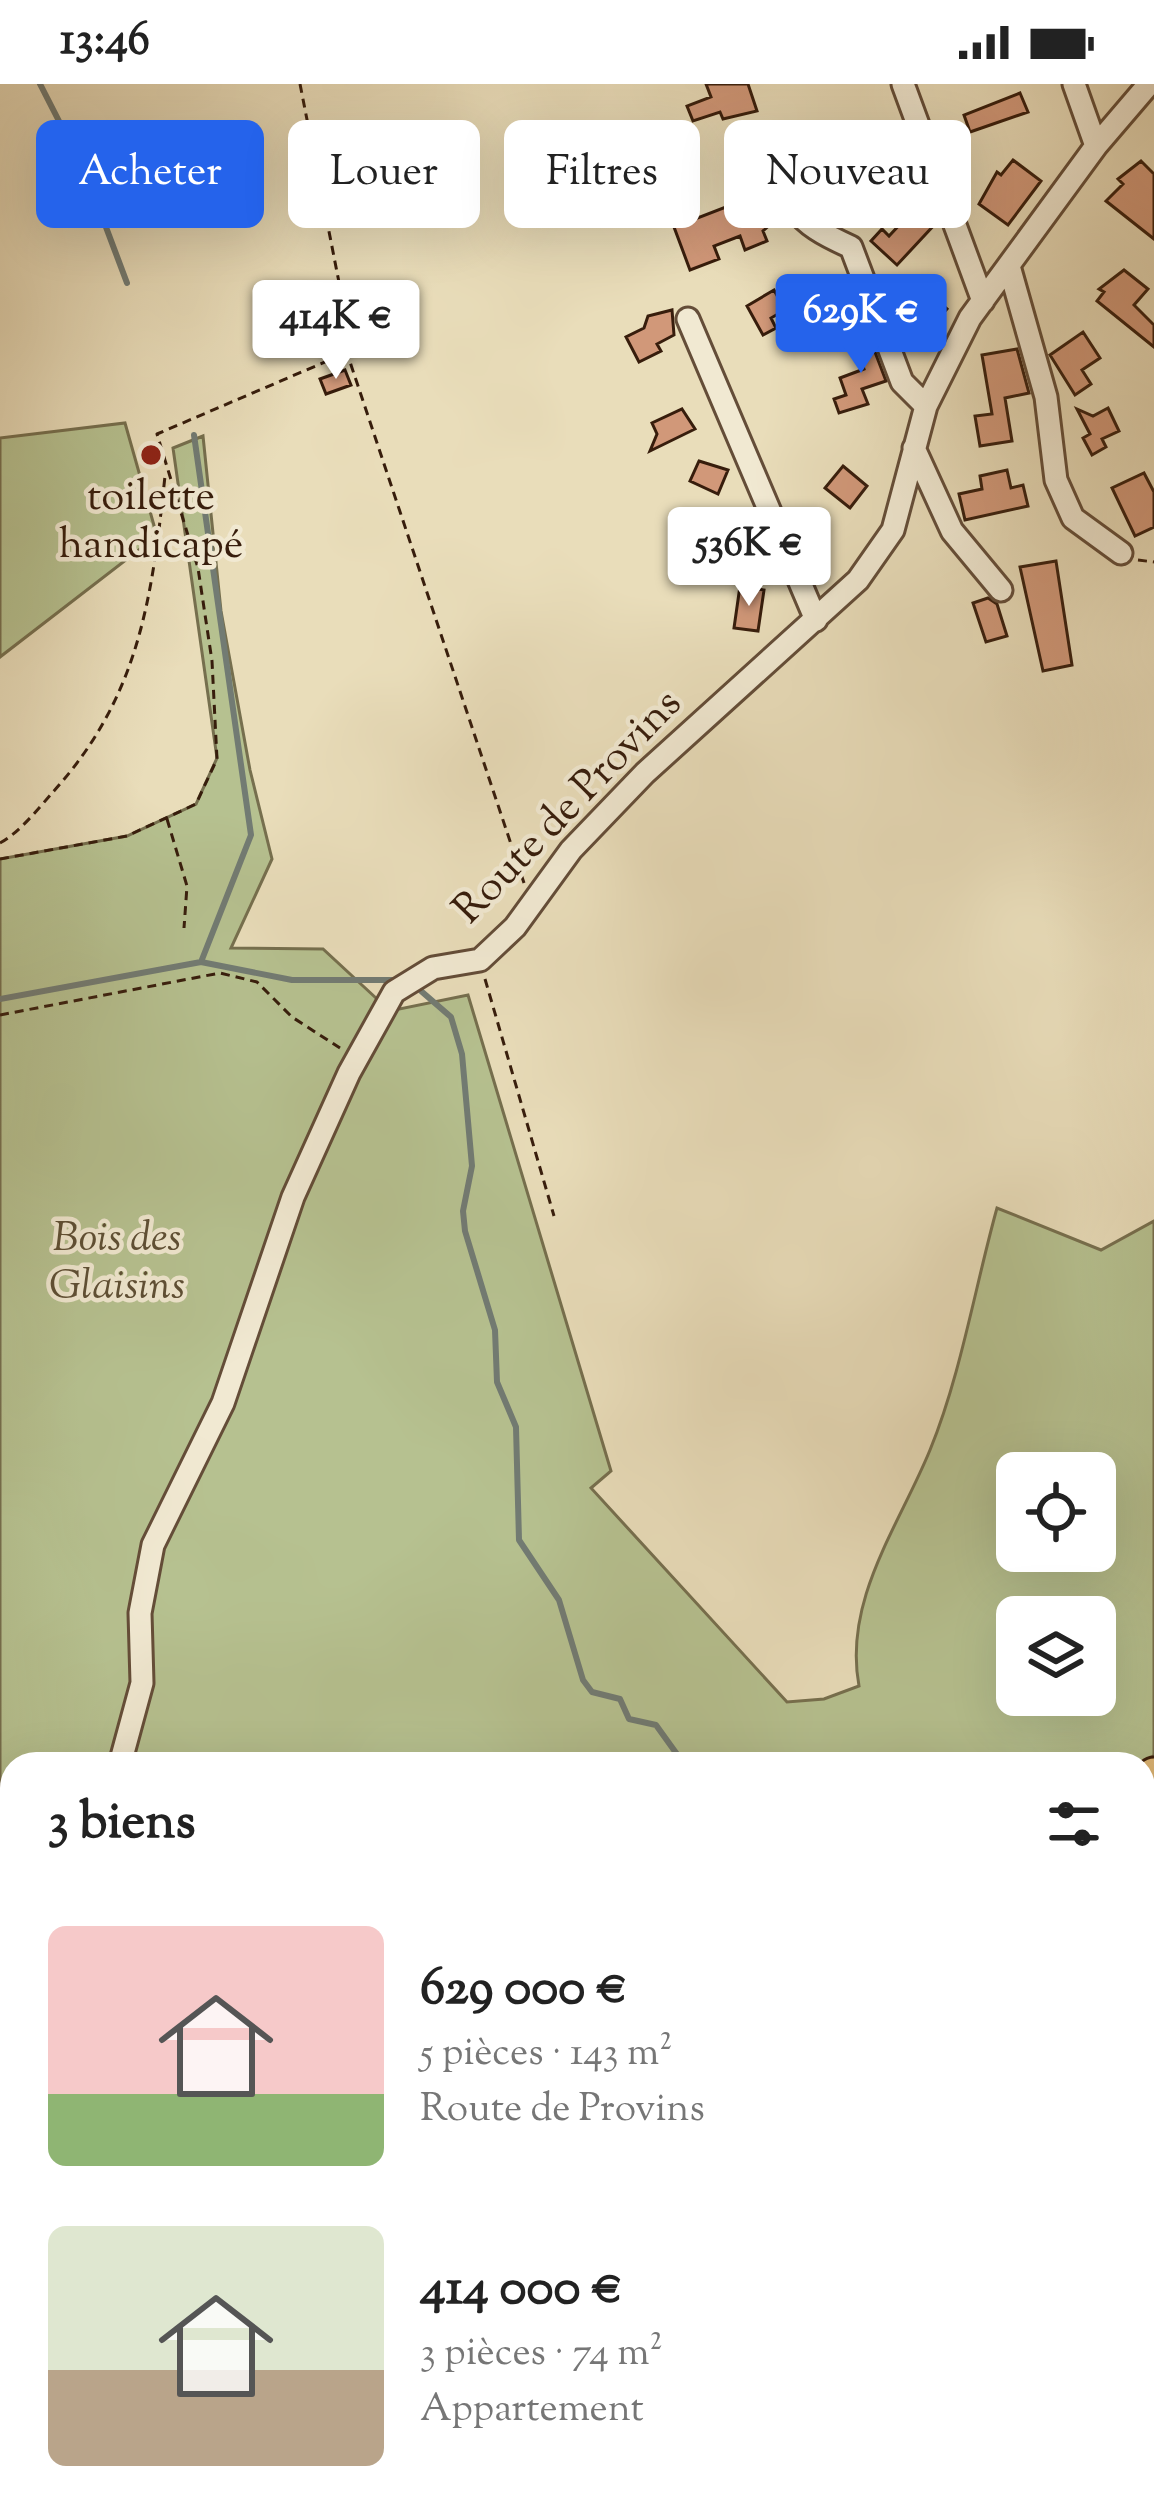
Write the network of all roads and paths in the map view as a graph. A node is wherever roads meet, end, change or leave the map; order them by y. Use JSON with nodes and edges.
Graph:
{"nodes":[{"id":1,"x":300,"y":84,"type":"edge"},
{"id":2,"x":903,"y":84,"type":"edge"},
{"id":3,"x":1074,"y":84,"type":"edge"},
{"id":4,"x":1150,"y":84,"type":"edge"},
{"id":5,"x":1096,"y":146,"type":"junction"},
{"id":6,"x":808,"y":228,"type":"edge"},
{"id":7,"x":1009,"y":266,"type":"junction"},
{"id":8,"x":983,"y":301,"type":"junction"},
{"id":9,"x":688,"y":319,"type":"dead end"},
{"id":10,"x":347,"y":352,"type":"junction"},
{"id":11,"x":926,"y":406,"type":"junction"},
{"id":12,"x":914,"y":448,"type":"junction"},
{"id":13,"x":165,"y":470,"type":"junction"},
{"id":14,"x":1120,"y":554,"type":"dead end"},
{"id":15,"x":1001,"y":590,"type":"dead end"},
{"id":16,"x":816,"y":620,"type":"junction"},
{"id":17,"x":167,"y":818,"type":"junction"},
{"id":18,"x":0,"y":843,"type":"edge"},
{"id":19,"x":0,"y":860,"type":"edge"},
{"id":20,"x":532,"y":905,"type":"junction"},
{"id":21,"x":184,"y":928,"type":"dead end"},
{"id":22,"x":480,"y":960,"type":"junction"},
{"id":23,"x":0,"y":1015,"type":"edge"},
{"id":24,"x":357,"y":1058,"type":"junction"},
{"id":25,"x":554,"y":1216,"type":"dead end"},
{"id":26,"x":123,"y":1752,"type":"edge"}],
"edges":[{"from":1,"to":10,"type":"path"},
{"from":2,"to":8,"type":"street"},
{"from":3,"to":5,"type":"street"},
{"from":4,"to":5,"type":"street","name":"Route de Provins"},
{"from":5,"to":7,"type":"street","name":"Route de Provins"},
{"from":6,"to":11,"type":"street"},
{"from":7,"to":8,"type":"street","name":"Route de Provins"},
{"from":7,"to":14,"type":"street"},
{"from":8,"to":11,"type":"street","name":"Route de Provins"},
{"from":9,"to":16,"type":"street"},
{"from":10,"to":13,"type":"path"},
{"from":10,"to":20,"type":"path"},
{"from":11,"to":12,"type":"street","name":"Route de Provins"},
{"from":12,"to":15,"type":"street"},
{"from":12,"to":16,"type":"street","name":"Route de Provins"},
{"from":13,"to":17,"type":"path"},
{"from":13,"to":18,"type":"path"},
{"from":16,"to":20,"type":"street","name":"Route de Provins"},
{"from":17,"to":19,"type":"path"},
{"from":17,"to":21,"type":"path"},
{"from":20,"to":22,"type":"street","name":"Route de Provins"},
{"from":22,"to":24,"type":"street","name":"Route de Provins"},
{"from":22,"to":25,"type":"path"},
{"from":23,"to":24,"type":"path"},
{"from":24,"to":26,"type":"street","name":"Route de Provins"}]}
